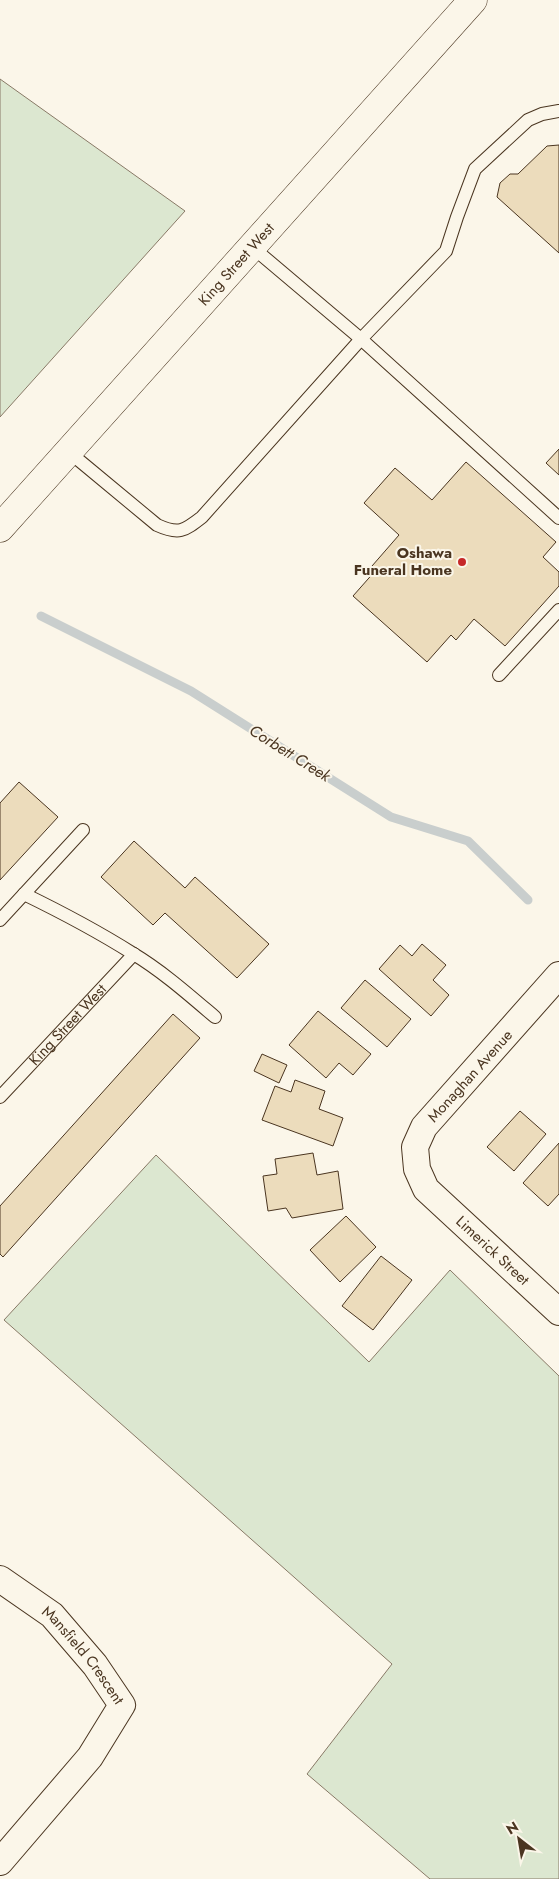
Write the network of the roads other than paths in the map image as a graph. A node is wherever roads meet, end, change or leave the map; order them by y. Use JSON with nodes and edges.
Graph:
{"nodes":[{"id":1,"x":473,"y":0,"type":"edge"},
{"id":2,"x":559,"y":111,"type":"edge"},
{"id":3,"x":251,"y":246,"type":"junction"},
{"id":4,"x":361,"y":339,"type":"junction"},
{"id":5,"x":69,"y":452,"type":"junction"},
{"id":6,"x":559,"y":518,"type":"edge"},
{"id":7,"x":0,"y":528,"type":"edge"},
{"id":8,"x":559,"y":610,"type":"edge"},
{"id":9,"x":499,"y":675,"type":"dead end"},
{"id":10,"x":83,"y":830,"type":"dead end"},
{"id":11,"x":24,"y":894,"type":"junction"},
{"id":12,"x":0,"y":920,"type":"edge"},
{"id":13,"x":134,"y":954,"type":"junction"},
{"id":14,"x":559,"y":975,"type":"edge"},
{"id":15,"x":215,"y":1017,"type":"dead end"},
{"id":16,"x":0,"y":1096,"type":"edge"},
{"id":17,"x":426,"y":1189,"type":"joint"},
{"id":18,"x":559,"y":1312,"type":"edge"},
{"id":19,"x":0,"y":1579,"type":"edge"},
{"id":20,"x":0,"y":1862,"type":"edge"}],
"edges":[{"from":1,"to":3,"type":"main road","name":"King Street West"},
{"from":2,"to":4,"type":"lane"},
{"from":3,"to":4,"type":"lane"},
{"from":3,"to":5,"type":"main road","name":"King Street West"},
{"from":4,"to":5,"type":"lane"},
{"from":4,"to":6,"type":"lane"},
{"from":5,"to":7,"type":"main road","name":"King Street West"},
{"from":8,"to":9,"type":"lane"},
{"from":10,"to":11,"type":"lane"},
{"from":11,"to":12,"type":"lane"},
{"from":11,"to":13,"type":"lane"},
{"from":13,"to":15,"type":"lane"},
{"from":13,"to":16,"type":"lane","name":"King Street West"},
{"from":14,"to":17,"type":"street","name":"Monaghan Avenue"},
{"from":17,"to":18,"type":"street","name":"Limerick Street"},
{"from":19,"to":20,"type":"street","name":"Mansfield Crescent"}]}
